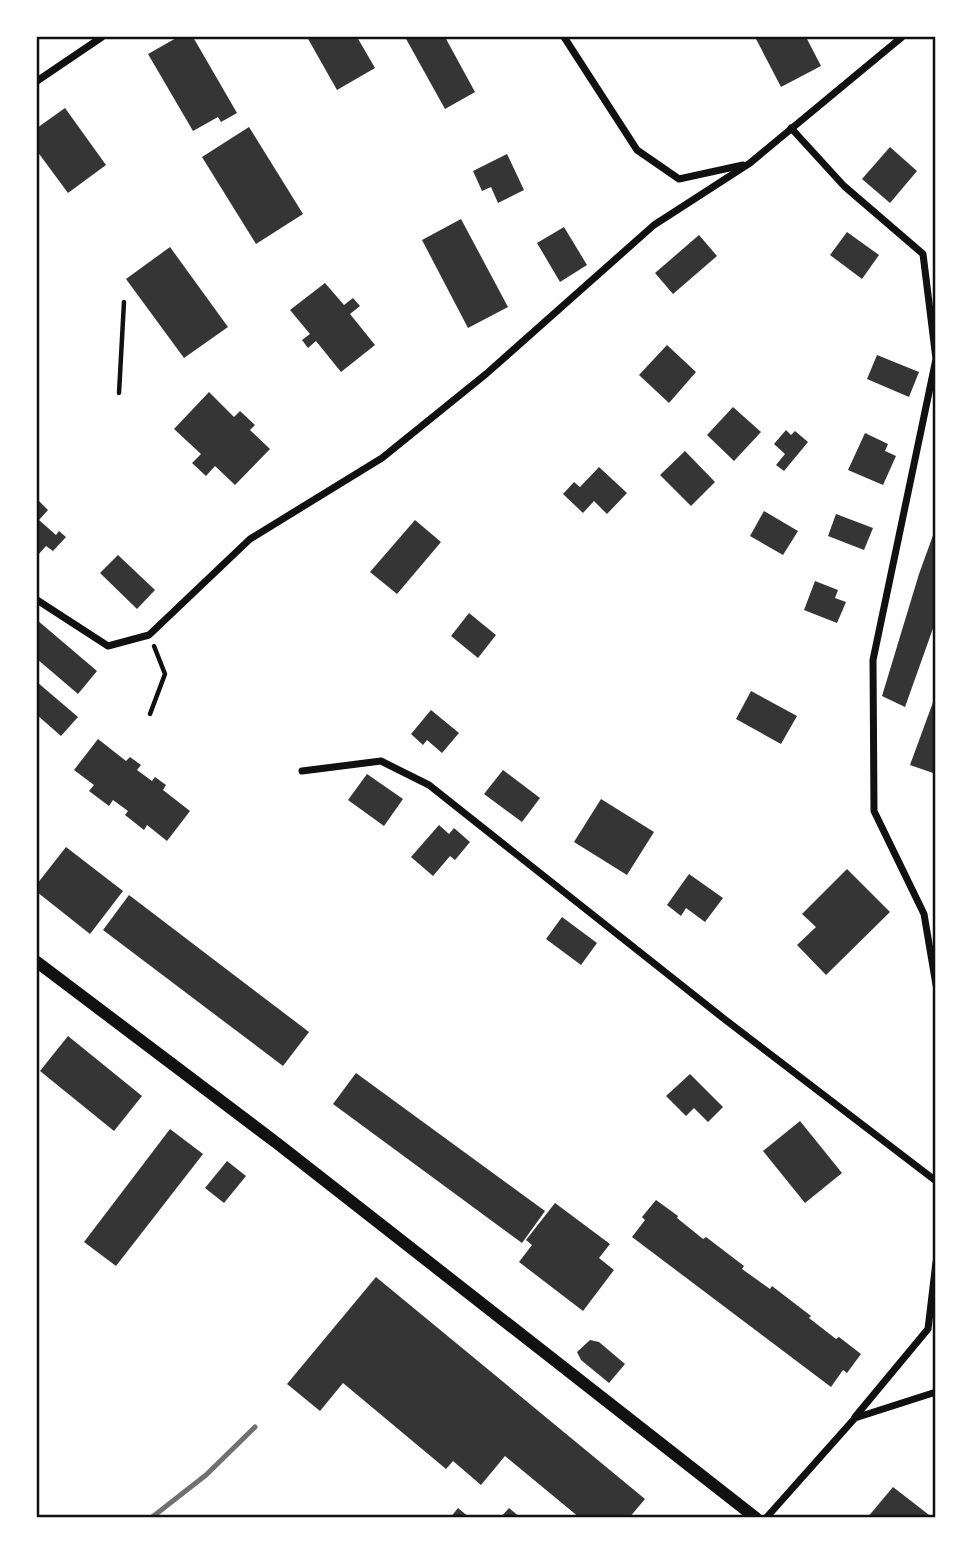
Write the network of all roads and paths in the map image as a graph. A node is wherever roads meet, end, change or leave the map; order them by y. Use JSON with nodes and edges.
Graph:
{"nodes":[{"id":1,"x":102,"y":37,"type":"edge"},
{"id":2,"x":564,"y":37,"type":"edge"},
{"id":3,"x":902,"y":37,"type":"edge"},
{"id":4,"x":37,"y":81,"type":"edge"},
{"id":5,"x":791,"y":128,"type":"junction"},
{"id":6,"x":750,"y":163,"type":"junction"},
{"id":7,"x":124,"y":302,"type":"dead end"},
{"id":8,"x":119,"y":393,"type":"dead end"},
{"id":9,"x":37,"y":600,"type":"edge"},
{"id":10,"x":149,"y":635,"type":"junction"},
{"id":11,"x":150,"y":714,"type":"dead end"},
{"id":12,"x":302,"y":771,"type":"dead end"},
{"id":13,"x":37,"y":962,"type":"edge"},
{"id":14,"x":936,"y":985,"type":"edge"},
{"id":15,"x":936,"y":1181,"type":"edge"},
{"id":16,"x":936,"y":1262,"type":"edge"},
{"id":17,"x":936,"y":1392,"type":"edge"},
{"id":18,"x":855,"y":1418,"type":"junction"},
{"id":19,"x":756,"y":1518,"type":"edge"},
{"id":20,"x":766,"y":1518,"type":"edge"}],
"edges":[{"from":1,"to":4,"type":"street"},
{"from":2,"to":6,"type":"street"},
{"from":3,"to":5,"type":"street"},
{"from":5,"to":6,"type":"street"},
{"from":5,"to":14,"type":"street"},
{"from":6,"to":10,"type":"street"},
{"from":7,"to":8,"type":"path"},
{"from":9,"to":10,"type":"street"},
{"from":10,"to":11,"type":"path"},
{"from":12,"to":15,"type":"street"},
{"from":13,"to":19,"type":"street"},
{"from":16,"to":18,"type":"street"},
{"from":17,"to":18,"type":"street"},
{"from":18,"to":20,"type":"street"}]}
